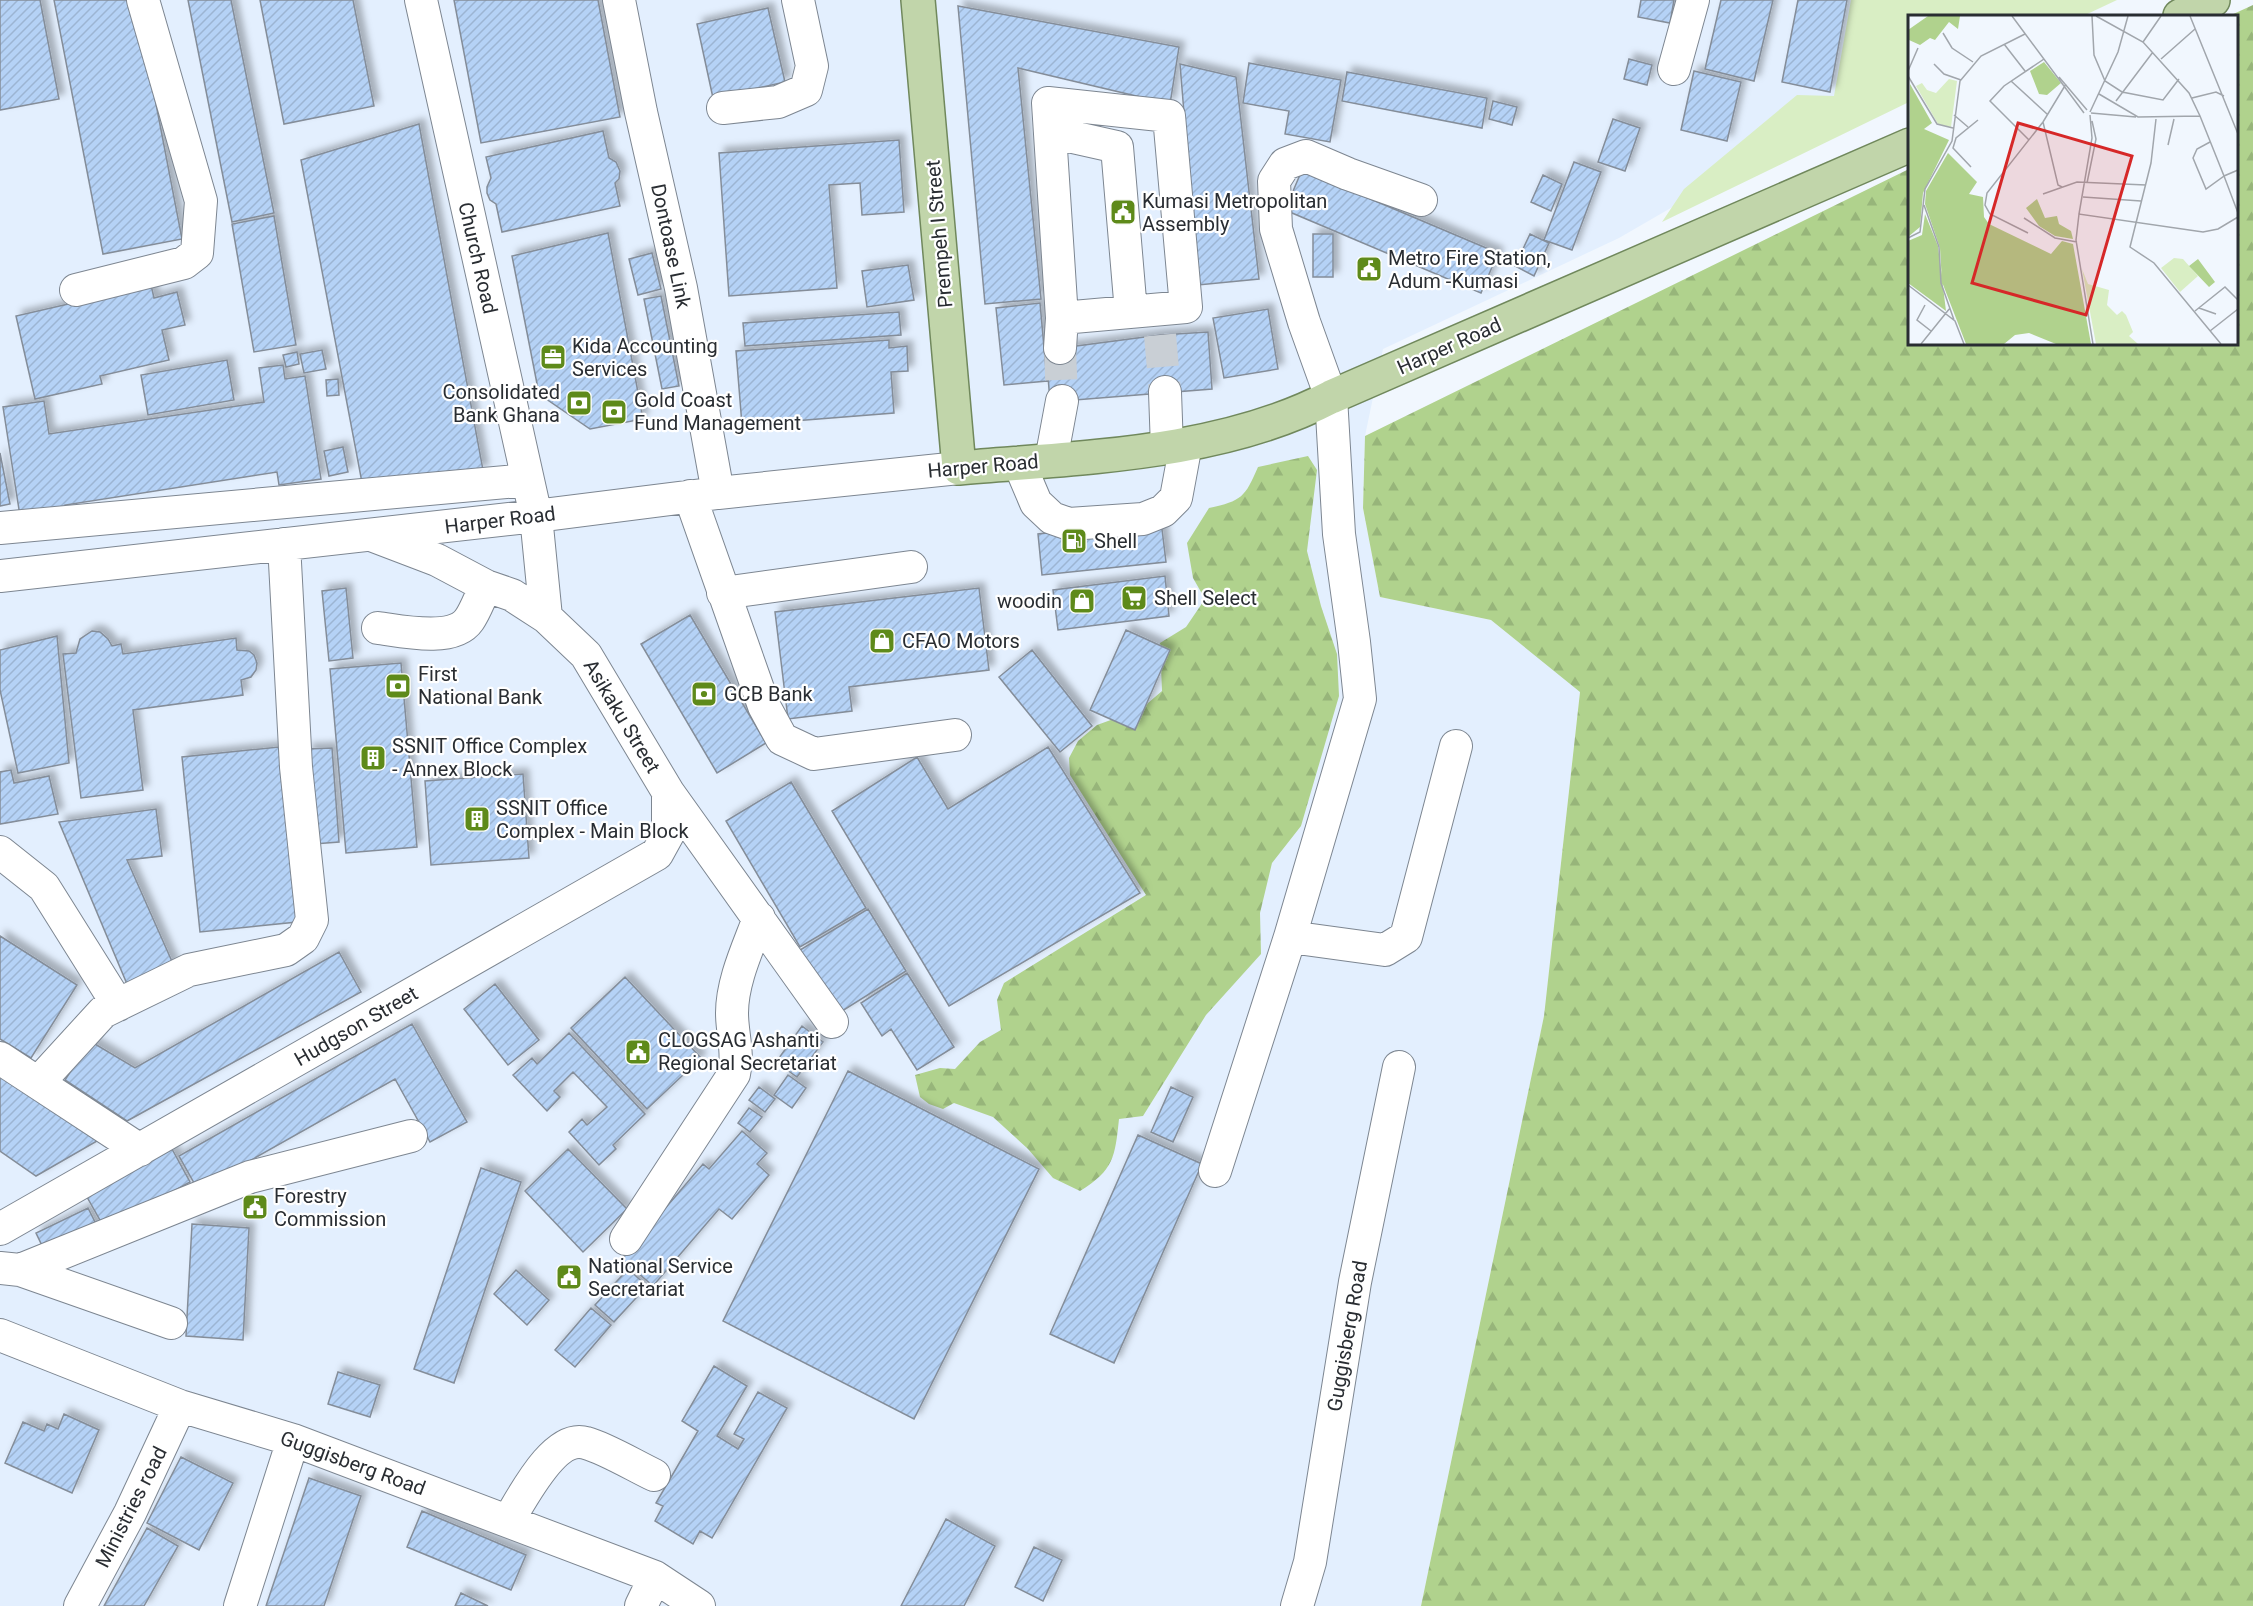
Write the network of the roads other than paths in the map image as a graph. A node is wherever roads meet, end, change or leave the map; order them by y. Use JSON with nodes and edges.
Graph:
{"nodes":[{"id":1,"x":143,"y":0,"type":"edge"},
{"id":2,"x":421,"y":0,"type":"edge"},
{"id":3,"x":619,"y":0,"type":"edge"},
{"id":4,"x":798,"y":0,"type":"edge"},
{"id":5,"x":918,"y":0,"type":"edge"},
{"id":6,"x":1693,"y":0,"type":"edge"},
{"id":7,"x":2213,"y":0,"type":"edge"},
{"id":8,"x":2182,"y":15,"type":"edge"},
{"id":9,"x":1674,"y":69,"type":"dead end"},
{"id":10,"x":723,"y":108,"type":"dead end"},
{"id":11,"x":1050,"y":132,"type":"junction"},
{"id":12,"x":1908,"y":146,"type":"edge"},
{"id":13,"x":1421,"y":200,"type":"dead end"},
{"id":14,"x":76,"y":290,"type":"dead end"},
{"id":15,"x":1149,"y":319,"type":"junction"},
{"id":16,"x":1165,"y":392,"type":"tunnel mouth"},
{"id":17,"x":1331,"y":397,"type":"junction"},
{"id":18,"x":1062,"y":401,"type":"tunnel mouth"},
{"id":19,"x":1176,"y":446,"type":"junction"},
{"id":20,"x":1051,"y":460,"type":"junction"},
{"id":21,"x":1019,"y":463,"type":"junction"},
{"id":22,"x":959,"y":468,"type":"junction"},
{"id":23,"x":528,"y":480,"type":"junction"},
{"id":24,"x":704,"y":494,"type":"junction"},
{"id":25,"x":536,"y":516,"type":"junction"},
{"id":26,"x":0,"y":528,"type":"edge"},
{"id":27,"x":369,"y":534,"type":"junction"},
{"id":28,"x":284,"y":544,"type":"junction"},
{"id":29,"x":911,"y":567,"type":"dead end"},
{"id":30,"x":0,"y":576,"type":"edge"},
{"id":31,"x":486,"y":586,"type":"junction"},
{"id":32,"x":723,"y":593,"type":"junction"},
{"id":33,"x":546,"y":617,"type":"junction"},
{"id":34,"x":378,"y":628,"type":"dead end"},
{"id":35,"x":955,"y":735,"type":"dead end"},
{"id":36,"x":1456,"y":746,"type":"dead end"},
{"id":37,"x":668,"y":792,"type":"junction"},
{"id":38,"x":0,"y":852,"type":"edge"},
{"id":39,"x":759,"y":918,"type":"junction"},
{"id":40,"x":1290,"y":937,"type":"junction"},
{"id":41,"x":118,"y":1005,"type":"junction"},
{"id":42,"x":832,"y":1022,"type":"dead end"},
{"id":43,"x":0,"y":1058,"type":"edge"},
{"id":44,"x":1400,"y":1067,"type":"dead end"},
{"id":45,"x":38,"y":1083,"type":"junction"},
{"id":46,"x":411,"y":1136,"type":"dead end"},
{"id":47,"x":140,"y":1150,"type":"junction"},
{"id":48,"x":1215,"y":1171,"type":"dead end"},
{"id":49,"x":0,"y":1229,"type":"edge"},
{"id":50,"x":626,"y":1239,"type":"dead end"},
{"id":51,"x":10,"y":1269,"type":"edge"},
{"id":52,"x":171,"y":1323,"type":"dead end"},
{"id":53,"x":0,"y":1335,"type":"edge"},
{"id":54,"x":180,"y":1406,"type":"junction"},
{"id":55,"x":293,"y":1440,"type":"junction"},
{"id":56,"x":654,"y":1475,"type":"dead end"},
{"id":57,"x":508,"y":1521,"type":"junction"},
{"id":58,"x":656,"y":1577,"type":"junction"},
{"id":59,"x":80,"y":1606,"type":"edge"},
{"id":60,"x":240,"y":1606,"type":"edge"},
{"id":61,"x":641,"y":1606,"type":"edge"},
{"id":62,"x":699,"y":1606,"type":"edge"},
{"id":63,"x":1297,"y":1606,"type":"edge"}],
"edges":[{"from":1,"to":14,"type":"street"},
{"from":2,"to":23,"type":"street","name":"Church Road"},
{"from":3,"to":24,"type":"street","name":"Dontoase Link"},
{"from":4,"to":10,"type":"street"},
{"from":5,"to":22,"type":"main road","name":"Prempeh I Street"},
{"from":6,"to":9,"type":"street"},
{"from":7,"to":8,"type":"main road"},
{"from":11,"to":15,"type":"street"},
{"from":11,"to":15,"type":"street"},
{"from":11,"to":15,"type":"street"},
{"from":12,"to":17,"type":"main road","name":"Harper Road"},
{"from":13,"to":17,"type":"street"},
{"from":16,"to":19,"type":"street"},
{"from":17,"to":19,"type":"main road","name":"Harper Road"},
{"from":17,"to":40,"type":"street"},
{"from":18,"to":20,"type":"street"},
{"from":19,"to":20,"type":"main road","name":"Harper Road"},
{"from":19,"to":21,"type":"street"},
{"from":20,"to":21,"type":"main road","name":"Harper Road"},
{"from":21,"to":22,"type":"main road","name":"Harper Road"},
{"from":22,"to":24,"type":"street","name":"Harper Road"},
{"from":23,"to":25,"type":"street","name":"Church Road"},
{"from":23,"to":26,"type":"street"},
{"from":24,"to":25,"type":"street","name":"Harper Road"},
{"from":24,"to":32,"type":"street","name":"Dontoase Link"},
{"from":25,"to":27,"type":"street","name":"Harper Road"},
{"from":25,"to":33,"type":"street"},
{"from":27,"to":28,"type":"street","name":"Harper Road"},
{"from":27,"to":31,"type":"street","name":"Asikaku Street"},
{"from":28,"to":30,"type":"street","name":"Harper Road"},
{"from":28,"to":41,"type":"street"},
{"from":29,"to":32,"type":"street"},
{"from":31,"to":33,"type":"street","name":"Asikaku Street"},
{"from":31,"to":34,"type":"street"},
{"from":32,"to":35,"type":"street","name":"Dontoase Link"},
{"from":33,"to":37,"type":"street","name":"Asikaku Street"},
{"from":36,"to":40,"type":"street"},
{"from":37,"to":39,"type":"street","name":"Asikaku Street"},
{"from":37,"to":47,"type":"street","name":"Hudgson Street"},
{"from":38,"to":41,"type":"street"},
{"from":39,"to":42,"type":"street","name":"Asikaku Street"},
{"from":39,"to":50,"type":"street"},
{"from":40,"to":48,"type":"street"},
{"from":41,"to":45,"type":"street"},
{"from":43,"to":45,"type":"street"},
{"from":44,"to":63,"type":"street","name":"Guggisberg Road"},
{"from":45,"to":47,"type":"street"},
{"from":46,"to":51,"type":"street"},
{"from":47,"to":49,"type":"street","name":"Hudgson Street"},
{"from":51,"to":52,"type":"street"},
{"from":53,"to":54,"type":"street","name":"Guggisberg Road"},
{"from":54,"to":55,"type":"street","name":"Guggisberg Road"},
{"from":54,"to":59,"type":"street","name":"Ministries road"},
{"from":55,"to":57,"type":"street","name":"Guggisberg Road"},
{"from":55,"to":60,"type":"street"},
{"from":56,"to":57,"type":"street"},
{"from":57,"to":58,"type":"street","name":"Guggisberg Road"},
{"from":58,"to":61,"type":"street"},
{"from":58,"to":62,"type":"street","name":"Guggisberg Road"}]}
